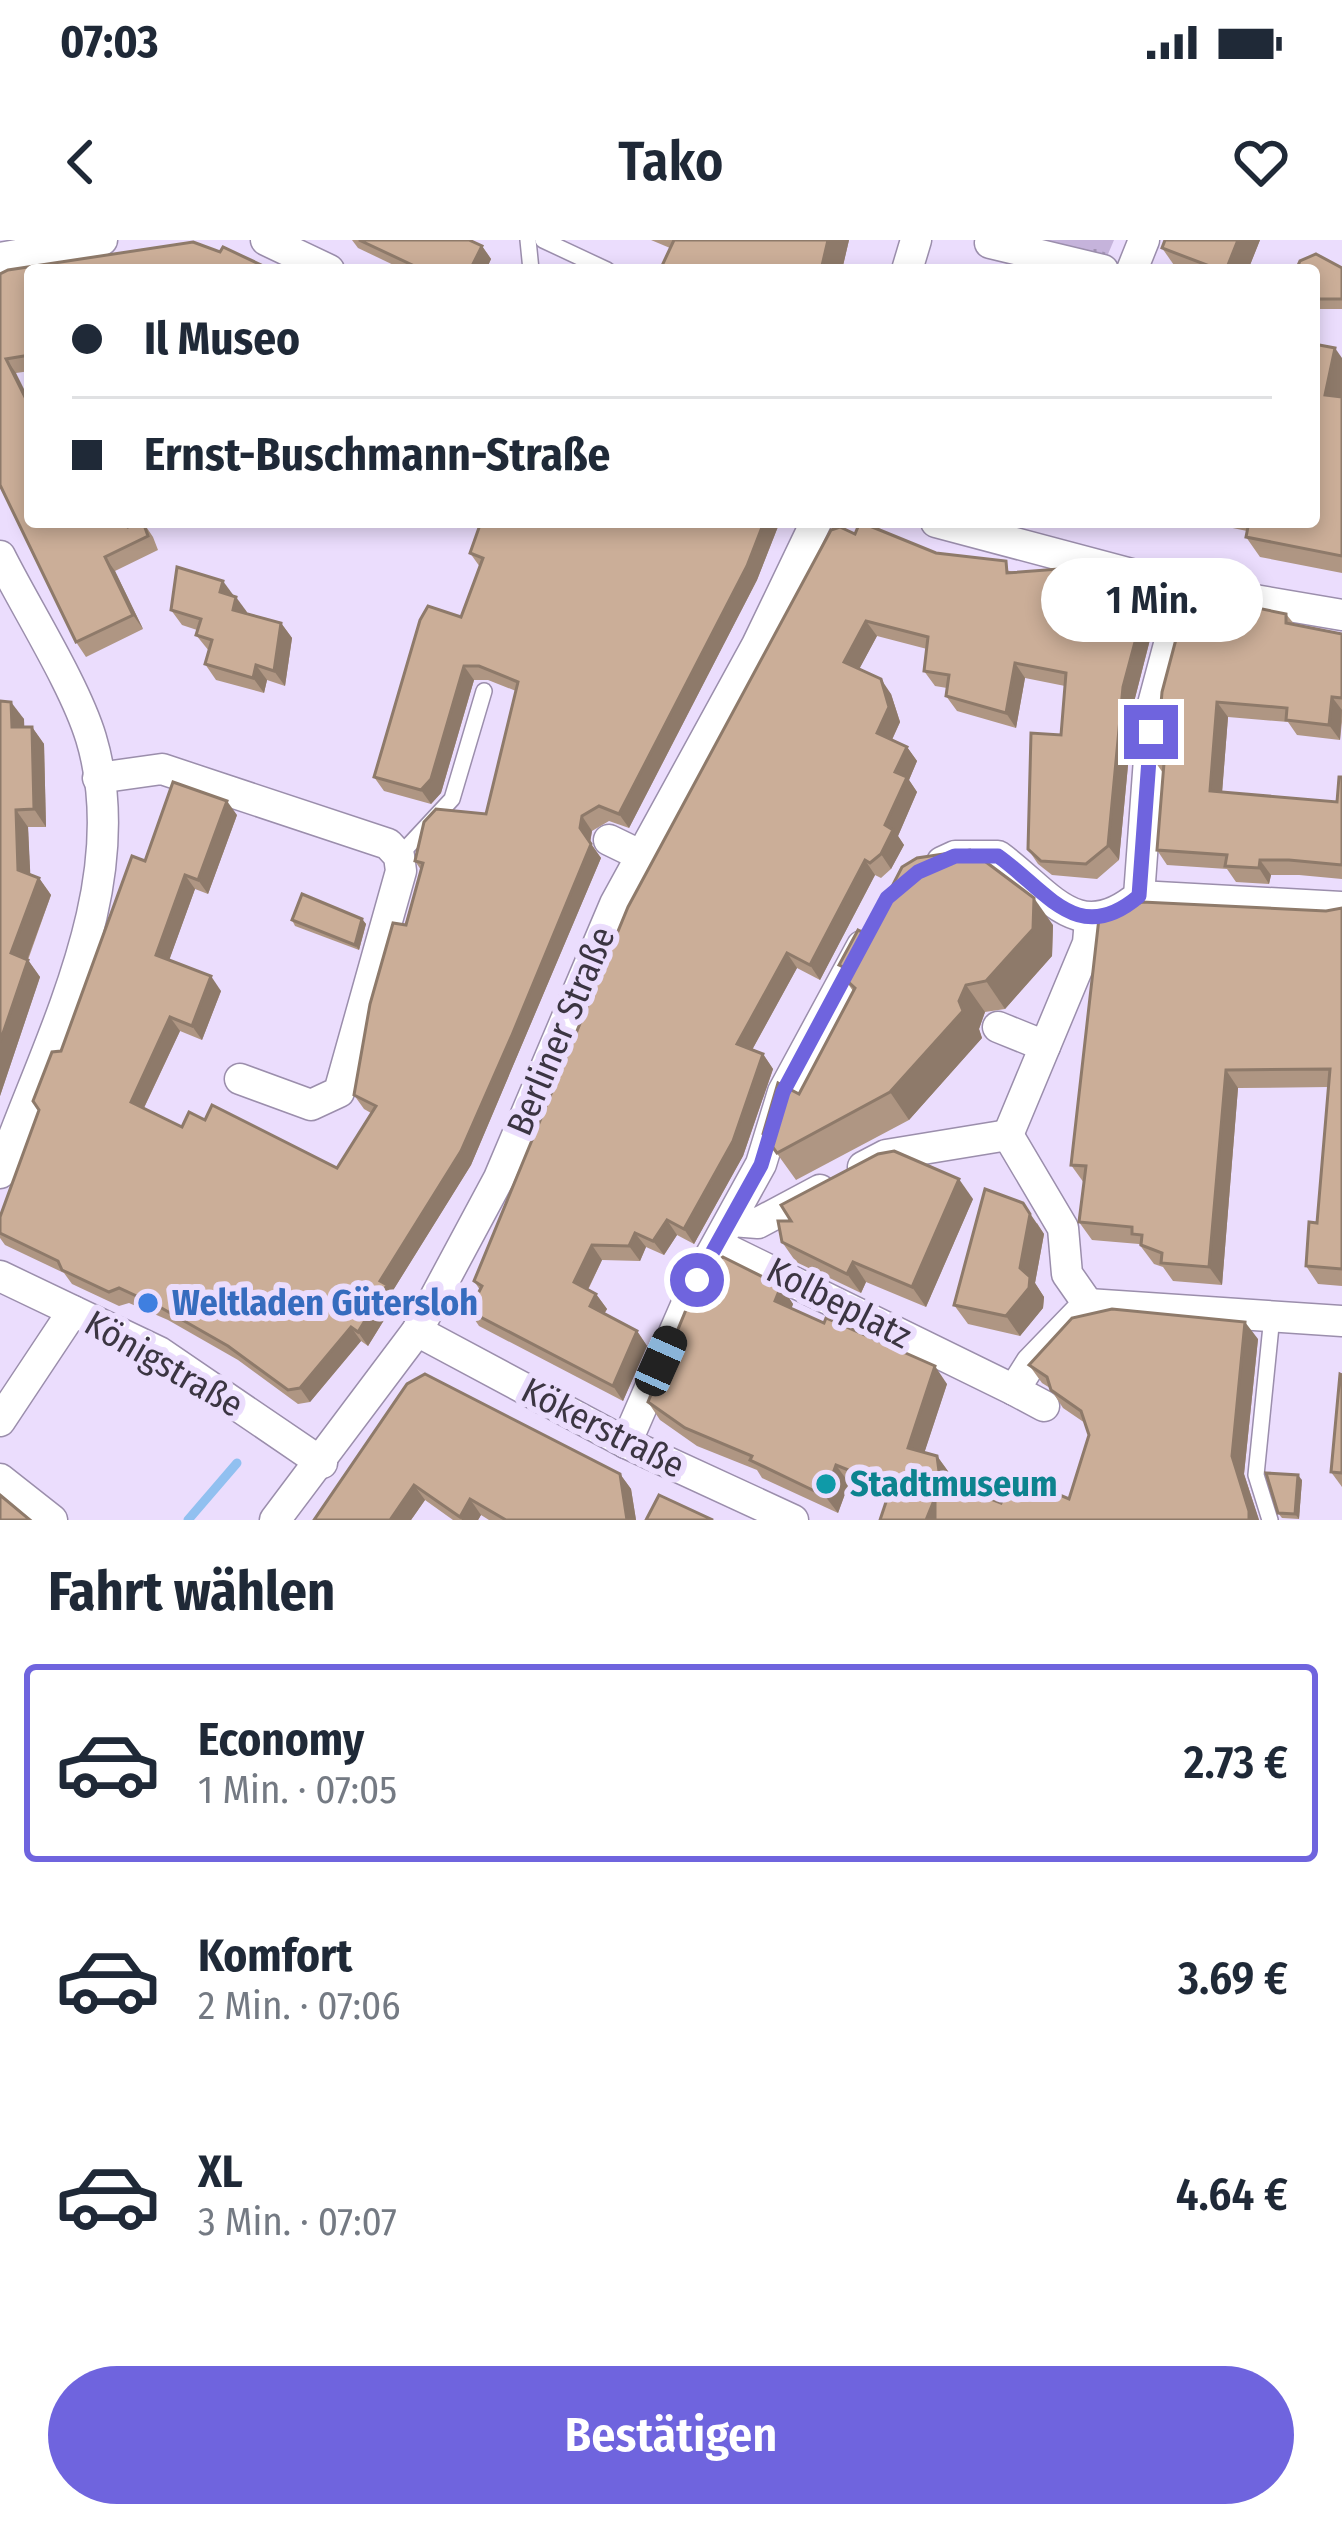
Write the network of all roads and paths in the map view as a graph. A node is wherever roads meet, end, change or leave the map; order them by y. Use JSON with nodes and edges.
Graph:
{"nodes":[{"id":1,"x":102,"y":240,"type":"edge"},
{"id":2,"x":266,"y":240,"type":"edge"},
{"id":3,"x":543,"y":240,"type":"edge"},
{"id":4,"x":998,"y":250,"type":"edge"},
{"id":5,"x":0,"y":258,"type":"edge"},
{"id":6,"x":316,"y":264,"type":"edge"},
{"id":7,"x":594,"y":264,"type":"edge"},
{"id":8,"x":1072,"y":264,"type":"edge"},
{"id":9,"x":812,"y":528,"type":"edge"},
{"id":10,"x":984,"y":528,"type":"edge"},
{"id":11,"x":1056,"y":537,"type":"edge"},
{"id":12,"x":0,"y":556,"type":"edge"},
{"id":13,"x":1184,"y":587,"type":"junction"},
{"id":14,"x":1342,"y":615,"type":"edge"},
{"id":15,"x":484,"y":692,"type":"edge"},
{"id":16,"x":98,"y":778,"type":"junction"},
{"id":17,"x":608,"y":840,"type":"dead end"},
{"id":18,"x":399,"y":856,"type":"junction"},
{"id":19,"x":642,"y":856,"type":"junction"},
{"id":20,"x":918,"y":872,"type":"edge"},
{"id":21,"x":1139,"y":896,"type":"junction"},
{"id":22,"x":1342,"y":907,"type":"edge"},
{"id":23,"x":1090,"y":920,"type":"junction"},
{"id":24,"x":874,"y":922,"type":"edge"},
{"id":25,"x":998,"y":1027,"type":"dead end"},
{"id":26,"x":1045,"y":1046,"type":"junction"},
{"id":27,"x":240,"y":1079,"type":"dead end"},
{"id":28,"x":1008,"y":1135,"type":"junction"},
{"id":29,"x":0,"y":1173,"type":"edge"},
{"id":30,"x":736,"y":1230,"type":"junction"},
{"id":31,"x":0,"y":1276,"type":"edge"},
{"id":32,"x":1088,"y":1304,"type":"junction"},
{"id":33,"x":73,"y":1311,"type":"junction"},
{"id":34,"x":1272,"y":1316,"type":"junction"},
{"id":35,"x":1342,"y":1322,"type":"edge"},
{"id":36,"x":417,"y":1331,"type":"junction"},
{"id":37,"x":960,"y":1363,"type":"junction"},
{"id":38,"x":1031,"y":1363,"type":"junction"},
{"id":39,"x":1014,"y":1390,"type":"junction"},
{"id":40,"x":1045,"y":1406,"type":"edge"},
{"id":41,"x":0,"y":1421,"type":"edge"},
{"id":42,"x":626,"y":1443,"type":"junction"},
{"id":43,"x":322,"y":1462,"type":"junction"},
{"id":44,"x":0,"y":1479,"type":"edge"},
{"id":45,"x":52,"y":1520,"type":"edge"},
{"id":46,"x":275,"y":1520,"type":"edge"},
{"id":47,"x":793,"y":1520,"type":"edge"},
{"id":48,"x":1270,"y":1520,"type":"edge"}],
"edges":[{"from":1,"to":5,"type":"street"},
{"from":2,"to":6,"type":"street"},
{"from":3,"to":7,"type":"lane"},
{"from":4,"to":8,"type":"street"},
{"from":9,"to":19,"type":"street","name":"Berliner Straße"},
{"from":10,"to":11,"type":"street"},
{"from":11,"to":13,"type":"street"},
{"from":12,"to":16,"type":"street"},
{"from":13,"to":14,"type":"street"},
{"from":13,"to":21,"type":"street"},
{"from":15,"to":18,"type":"lane"},
{"from":16,"to":18,"type":"street"},
{"from":16,"to":29,"type":"street"},
{"from":17,"to":19,"type":"street"},
{"from":18,"to":27,"type":"street"},
{"from":19,"to":36,"type":"street","name":"Berliner Straße"},
{"from":20,"to":23,"type":"street"},
{"from":21,"to":22,"type":"street"},
{"from":21,"to":23,"type":"street"},
{"from":23,"to":26,"type":"street"},
{"from":24,"to":30,"type":"street"},
{"from":25,"to":26,"type":"street"},
{"from":26,"to":28,"type":"street"},
{"from":28,"to":30,"type":"street","name":"Kolbeplatz"},
{"from":28,"to":32,"type":"street"},
{"from":30,"to":37,"type":"street","name":"Kolbeplatz"},
{"from":30,"to":42,"type":"street"},
{"from":31,"to":33,"type":"street","name":"Königstraße"},
{"from":32,"to":34,"type":"street"},
{"from":32,"to":38,"type":"street"},
{"from":33,"to":41,"type":"street"},
{"from":33,"to":43,"type":"street","name":"Königstraße"},
{"from":34,"to":35,"type":"street"},
{"from":34,"to":48,"type":"lane"},
{"from":36,"to":42,"type":"street","name":"Kökerstraße"},
{"from":36,"to":43,"type":"street","name":"Berliner Straße"},
{"from":37,"to":38,"type":"street","name":"Kolbeplatz"},
{"from":37,"to":39,"type":"street","name":"Kolbeplatz"},
{"from":38,"to":39,"type":"street"},
{"from":39,"to":40,"type":"street","name":"Kolbeplatz"},
{"from":42,"to":47,"type":"street","name":"Kökerstraße"},
{"from":43,"to":46,"type":"street","name":"Berliner Straße"},
{"from":44,"to":45,"type":"street"}]}
